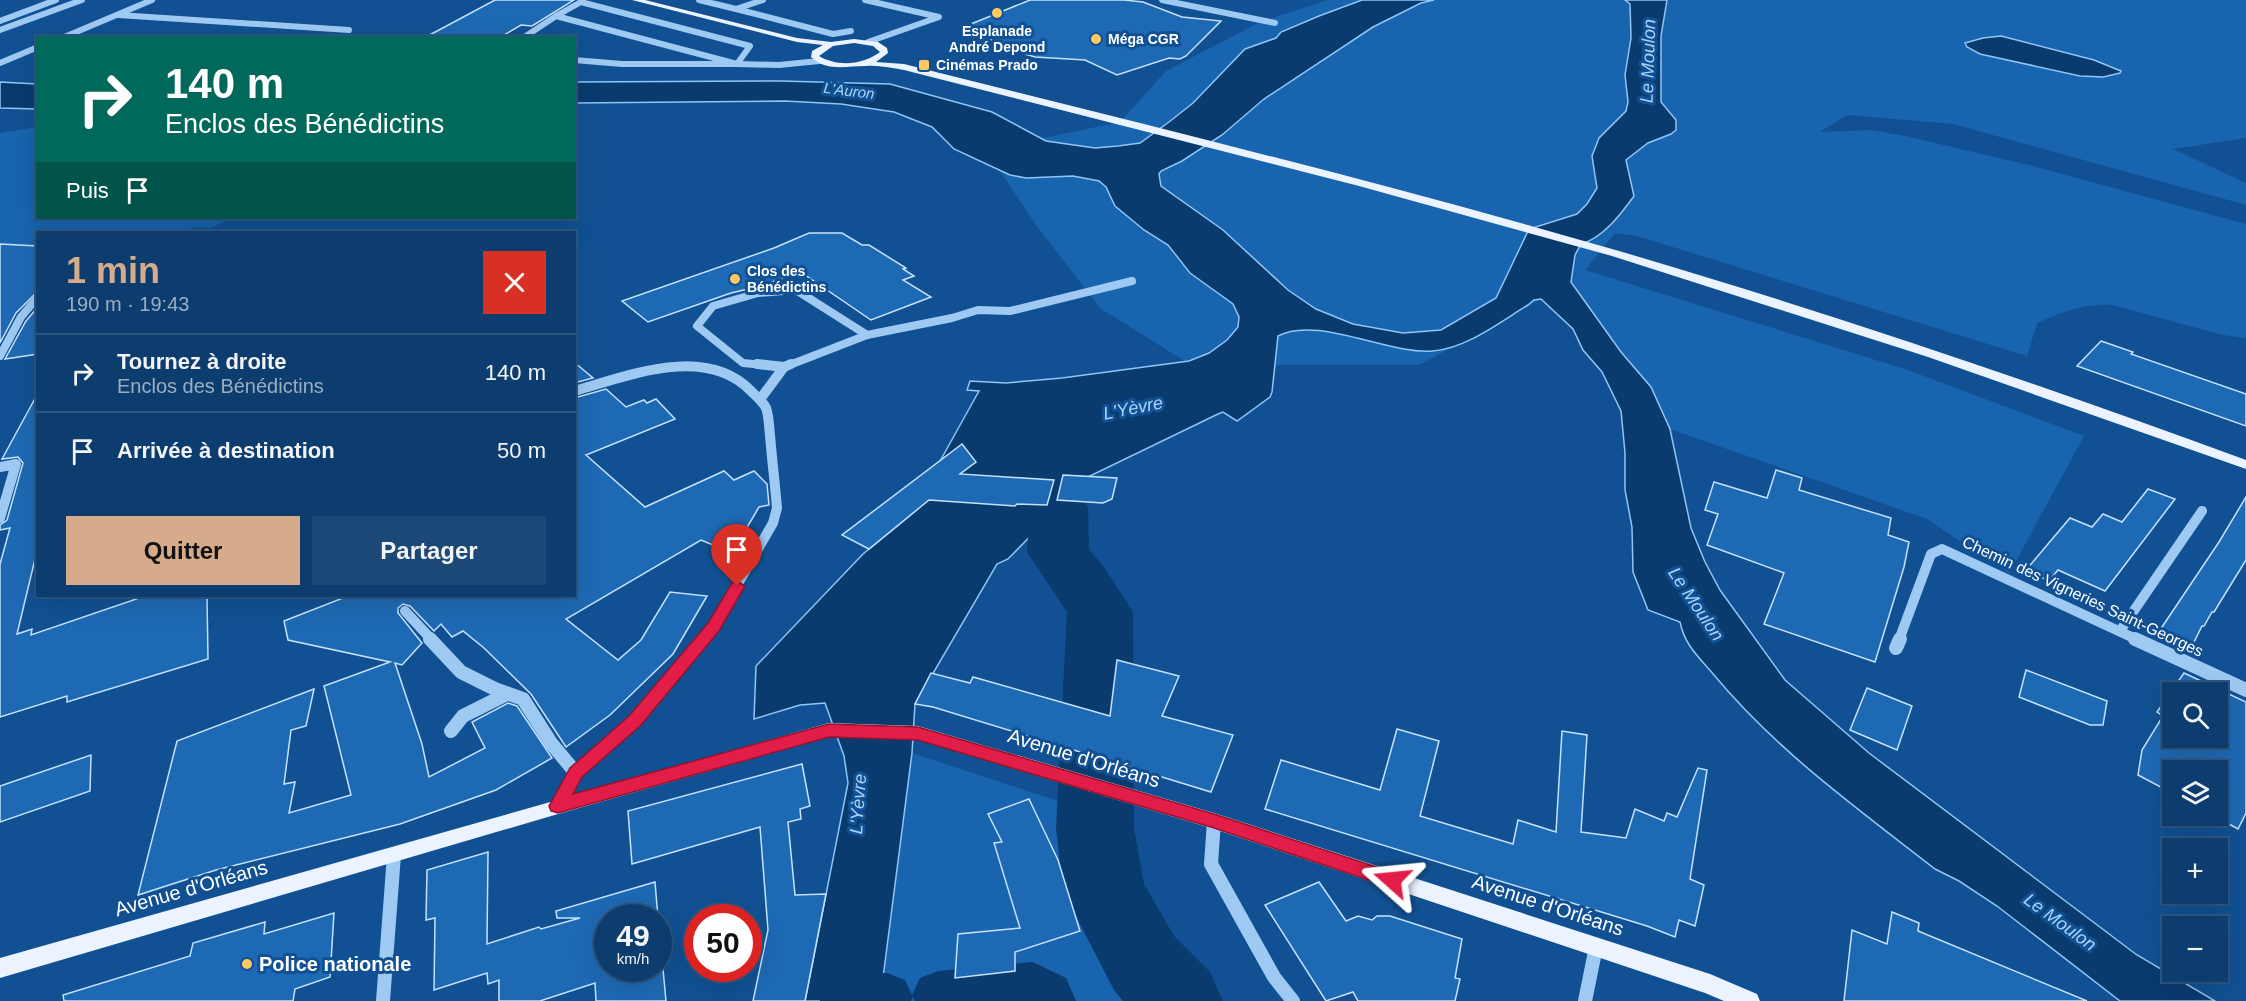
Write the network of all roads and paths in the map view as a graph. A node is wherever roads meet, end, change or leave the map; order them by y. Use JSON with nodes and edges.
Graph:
{"nodes":[{"id":1,"x":56,"y":0,"type":"edge"},
{"id":2,"x":82,"y":0,"type":"edge"},
{"id":3,"x":152,"y":0,"type":"edge"},
{"id":4,"x":636,"y":0,"type":"edge"},
{"id":5,"x":699,"y":0,"type":"edge"},
{"id":6,"x":763,"y":0,"type":"edge"},
{"id":7,"x":865,"y":0,"type":"edge"},
{"id":8,"x":1162,"y":0,"type":"edge"},
{"id":9,"x":736,"y":9,"type":"junction"},
{"id":10,"x":118,"y":15,"type":"junction"},
{"id":11,"x":556,"y":16,"type":"junction"},
{"id":12,"x":0,"y":21,"type":"edge"},
{"id":13,"x":1275,"y":23,"type":"dead end"},
{"id":14,"x":0,"y":30,"type":"edge"},
{"id":15,"x":349,"y":30,"type":"dead end"},
{"id":16,"x":851,"y":31,"type":"dead end"},
{"id":17,"x":896,"y":33,"type":"junction"},
{"id":18,"x":67,"y":36,"type":"edge"},
{"id":19,"x":526,"y":36,"type":"edge"},
{"id":20,"x":797,"y":40,"type":"junction"},
{"id":21,"x":868,"y":42,"type":"junction"},
{"id":22,"x":831,"y":44,"type":"junction"},
{"id":23,"x":880,"y":46,"type":"junction"},
{"id":24,"x":36,"y":48,"type":"edge"},
{"id":25,"x":817,"y":56,"type":"junction"},
{"id":26,"x":880,"y":57,"type":"junction"},
{"id":27,"x":2,"y":60,"type":"edge"},
{"id":28,"x":576,"y":60,"type":"edge"},
{"id":29,"x":864,"y":63,"type":"junction"},
{"id":30,"x":737,"y":64,"type":"junction"},
{"id":31,"x":904,"y":67,"type":"junction"},
{"id":32,"x":1132,"y":281,"type":"dead end"},
{"id":33,"x":36,"y":299,"type":"edge"},
{"id":34,"x":867,"y":335,"type":"junction"},
{"id":35,"x":0,"y":356,"type":"edge"},
{"id":36,"x":784,"y":367,"type":"junction"},
{"id":37,"x":576,"y":390,"type":"edge"},
{"id":38,"x":761,"y":398,"type":"junction"},
{"id":39,"x":2246,"y":465,"type":"edge"},
{"id":40,"x":0,"y":466,"type":"edge"},
{"id":41,"x":2202,"y":512,"type":"dead end"},
{"id":42,"x":0,"y":518,"type":"edge"},
{"id":43,"x":405,"y":611,"type":"dead end"},
{"id":44,"x":2120,"y":631,"type":"junction"},
{"id":45,"x":1896,"y":648,"type":"dead end"},
{"id":46,"x":2246,"y":690,"type":"edge"},
{"id":47,"x":507,"y":694,"type":"junction"},
{"id":48,"x":451,"y":731,"type":"dead end"},
{"id":49,"x":576,"y":773,"type":"junction"},
{"id":50,"x":558,"y":806,"type":"junction"},
{"id":51,"x":1214,"y":821,"type":"junction"},
{"id":52,"x":394,"y":855,"type":"junction"},
{"id":53,"x":1596,"y":947,"type":"junction"},
{"id":54,"x":0,"y":968,"type":"edge"},
{"id":55,"x":383,"y":1001,"type":"edge"},
{"id":56,"x":1293,"y":1001,"type":"edge"},
{"id":57,"x":1584,"y":1001,"type":"edge"},
{"id":58,"x":1749,"y":1001,"type":"edge"}],
"edges":[{"from":1,"to":12,"type":"street"},
{"from":2,"to":14,"type":"street"},
{"from":3,"to":10,"type":"street"},
{"from":4,"to":20,"type":"main road"},
{"from":5,"to":9,"type":"street"},
{"from":6,"to":9,"type":"street"},
{"from":7,"to":17,"type":"street"},
{"from":8,"to":13,"type":"street"},
{"from":9,"to":16,"type":"street"},
{"from":10,"to":15,"type":"street"},
{"from":10,"to":18,"type":"street"},
{"from":11,"to":19,"type":"street"},
{"from":11,"to":30,"type":"street"},
{"from":11,"to":30,"type":"street"},
{"from":17,"to":21,"type":"street"},
{"from":17,"to":23,"type":"street"},
{"from":20,"to":22,"type":"main road"},
{"from":20,"to":25,"type":"main road"},
{"from":21,"to":22,"type":"main road"},
{"from":21,"to":23,"type":"main road"},
{"from":22,"to":25,"type":"main road"},
{"from":23,"to":26,"type":"main road"},
{"from":24,"to":27,"type":"street"},
{"from":25,"to":29,"type":"main road"},
{"from":25,"to":30,"type":"street"},
{"from":26,"to":29,"type":"main road"},
{"from":26,"to":31,"type":"main road"},
{"from":28,"to":30,"type":"street"},
{"from":29,"to":31,"type":"main road"},
{"from":31,"to":39,"type":"main road"},
{"from":32,"to":34,"type":"street"},
{"from":33,"to":35,"type":"street"},
{"from":34,"to":36,"type":"street"},
{"from":34,"to":36,"type":"street"},
{"from":36,"to":38,"type":"street"},
{"from":37,"to":38,"type":"street"},
{"from":38,"to":49,"type":"street"},
{"from":40,"to":42,"type":"street"},
{"from":41,"to":44,"type":"street"},
{"from":43,"to":47,"type":"street"},
{"from":44,"to":45,"type":"street","name":"Chemin des Vigneries Saint-Georges"},
{"from":44,"to":46,"type":"street","name":"Chemin des Vigneries Saint-Georges"},
{"from":47,"to":48,"type":"street"},
{"from":47,"to":49,"type":"street"},
{"from":49,"to":50,"type":"street"},
{"from":50,"to":51,"type":"main road","name":"Avenue d'Orléans"},
{"from":50,"to":52,"type":"main road","name":"Avenue d'Orléans"},
{"from":51,"to":53,"type":"main road","name":"Avenue d'Orléans"},
{"from":51,"to":56,"type":"street"},
{"from":52,"to":54,"type":"main road","name":"Avenue d'Orléans"},
{"from":52,"to":55,"type":"street"},
{"from":53,"to":57,"type":"street"},
{"from":53,"to":58,"type":"main road","name":"Avenue d'Orléans"}]}
